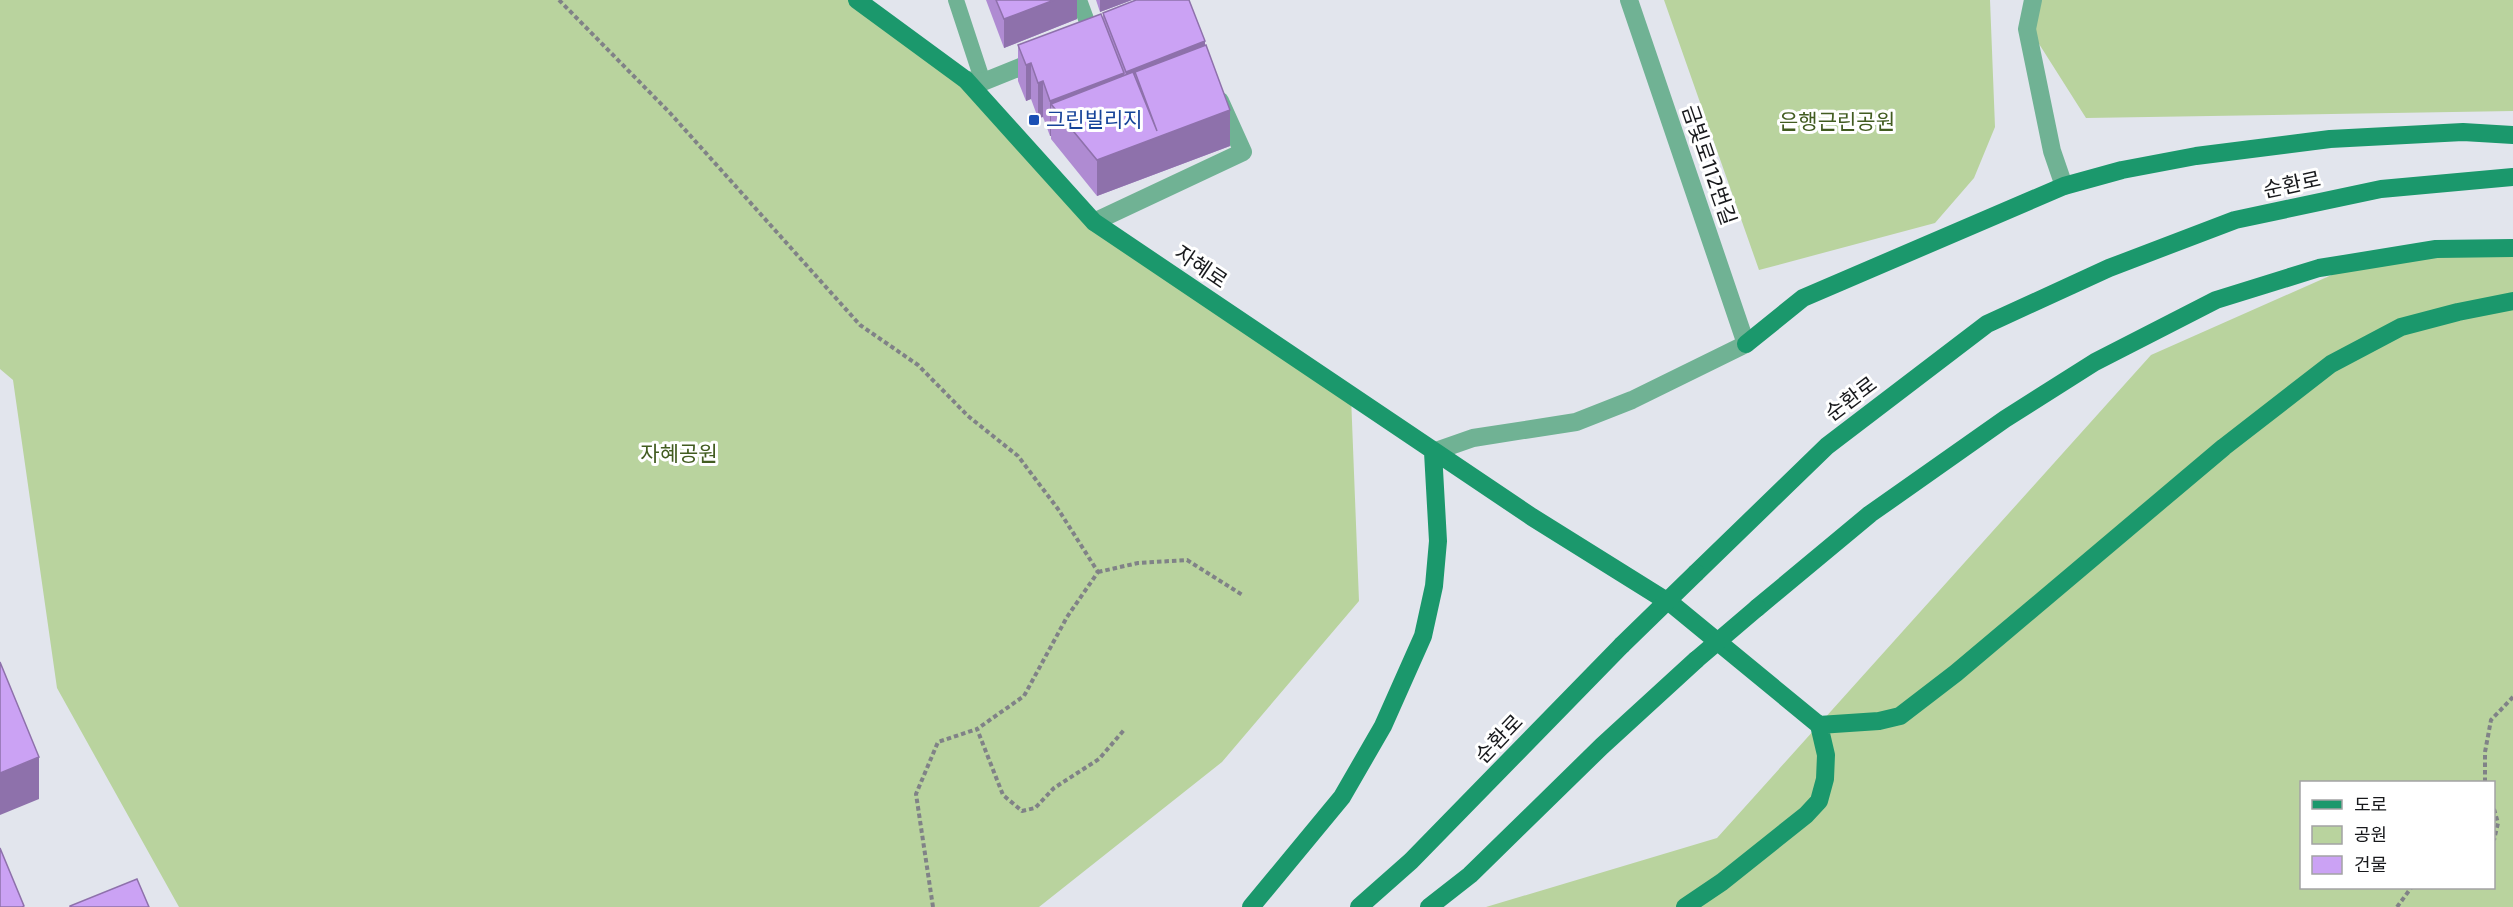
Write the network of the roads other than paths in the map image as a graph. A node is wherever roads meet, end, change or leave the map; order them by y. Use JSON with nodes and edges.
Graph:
{"nodes":[{"id":1,"x":857,"y":0,"type":"edge"},
{"id":2,"x":956,"y":0,"type":"edge"},
{"id":3,"x":1079,"y":0,"type":"edge"},
{"id":4,"x":1629,"y":0,"type":"edge"},
{"id":5,"x":2033,"y":0,"type":"edge"},
{"id":6,"x":1114,"y":29,"type":"edge"},
{"id":7,"x":1093,"y":38,"type":"junction"},
{"id":8,"x":974,"y":81,"type":"junction"},
{"id":9,"x":1214,"y":87,"type":"edge"},
{"id":10,"x":2513,"y":135,"type":"edge"},
{"id":11,"x":2513,"y":177,"type":"edge"},
{"id":12,"x":2064,"y":186,"type":"junction"},
{"id":13,"x":1094,"y":222,"type":"junction"},
{"id":14,"x":2513,"y":248,"type":"edge"},
{"id":15,"x":2513,"y":301,"type":"edge"},
{"id":16,"x":1746,"y":344,"type":"junction"},
{"id":17,"x":1433,"y":452,"type":"junction"},
{"id":18,"x":1819,"y":724,"type":"junction"},
{"id":19,"x":1251,"y":907,"type":"edge"},
{"id":20,"x":1359,"y":907,"type":"edge"},
{"id":21,"x":1429,"y":907,"type":"edge"},
{"id":22,"x":1685,"y":907,"type":"edge"}],
"edges":[{"from":1,"to":8,"type":"main road","name":"자혜로"},
{"from":2,"to":8,"type":"lane"},
{"from":3,"to":7,"type":"lane"},
{"from":4,"to":16,"type":"street","name":"금빛로112번길"},
{"from":5,"to":12,"type":"street"},
{"from":6,"to":7,"type":"street"},
{"from":7,"to":8,"type":"street"},
{"from":8,"to":13,"type":"main road","name":"자혜로"},
{"from":9,"to":13,"type":"street"},
{"from":10,"to":12,"type":"main road"},
{"from":11,"to":20,"type":"main road","name":"순환로","bridge":true},
{"from":12,"to":16,"type":"main road"},
{"from":13,"to":17,"type":"main road","name":"자혜로"},
{"from":14,"to":21,"type":"main road","bridge":true},
{"from":15,"to":18,"type":"main road"},
{"from":16,"to":17,"type":"street"},
{"from":17,"to":18,"type":"main road","name":"자혜로"},
{"from":17,"to":19,"type":"main road"},
{"from":18,"to":22,"type":"main road"}]}
